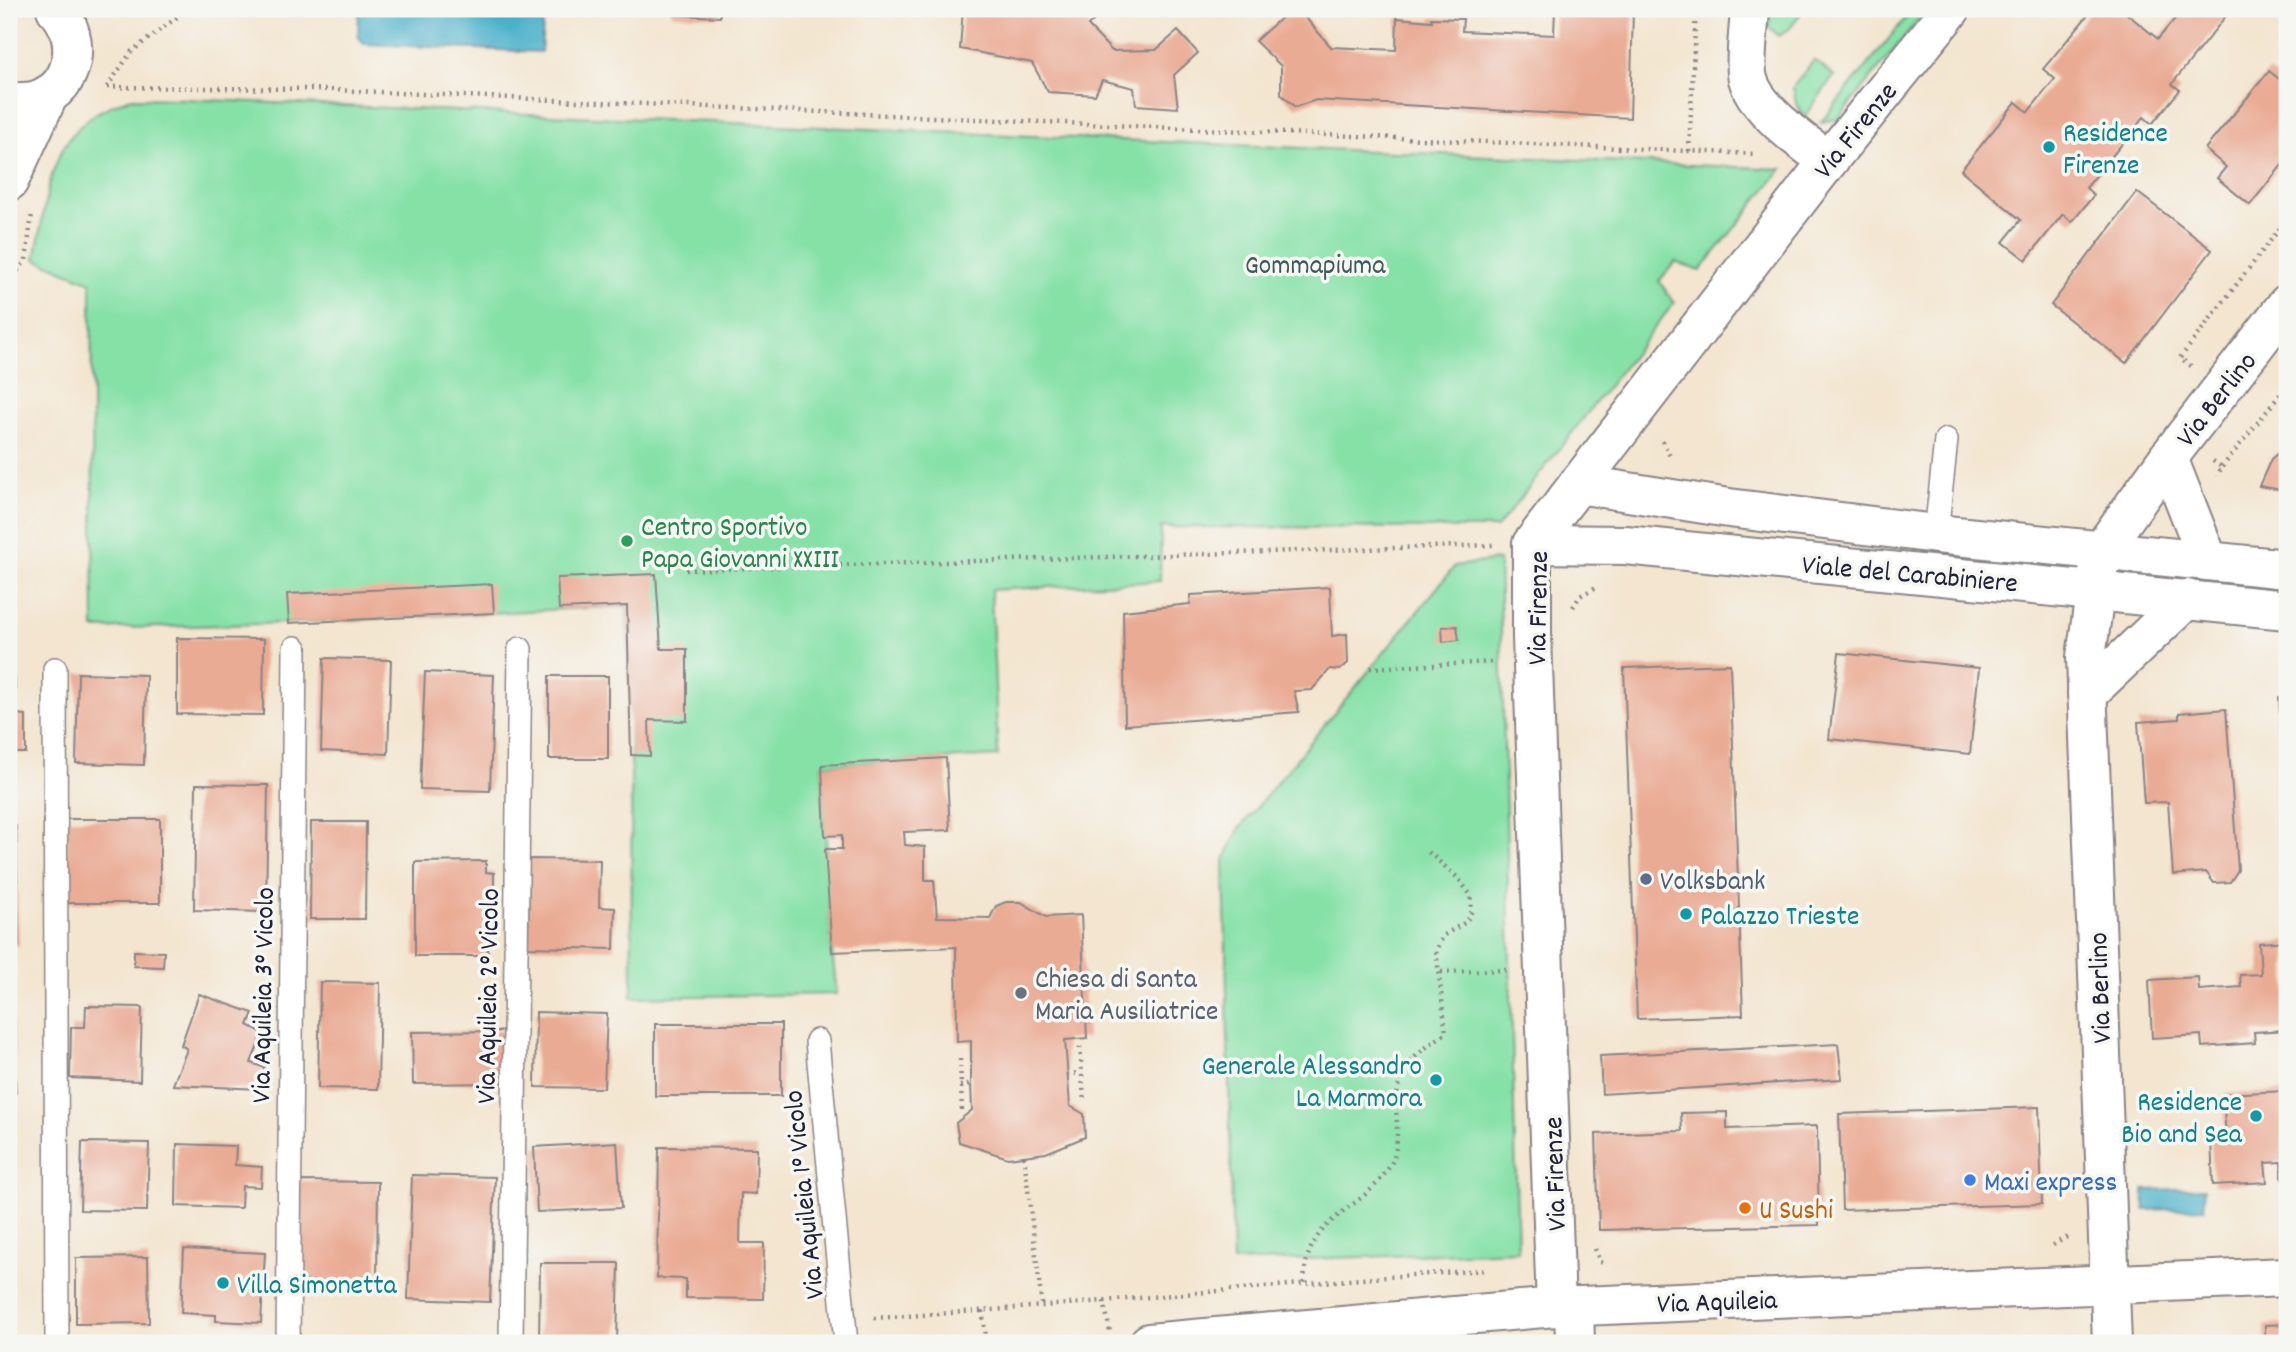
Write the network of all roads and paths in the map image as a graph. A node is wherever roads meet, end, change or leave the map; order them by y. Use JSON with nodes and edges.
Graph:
{"nodes":[{"id":1,"x":56,"y":9,"type":"edge"},
{"id":2,"x":188,"y":9,"type":"edge"},
{"id":3,"x":1696,"y":9,"type":"edge"},
{"id":4,"x":1750,"y":9,"type":"edge"},
{"id":5,"x":1951,"y":9,"type":"edge"},
{"id":6,"x":49,"y":94,"type":"junction"},
{"id":7,"x":9,"y":102,"type":"edge"},
{"id":8,"x":1814,"y":150,"type":"junction"},
{"id":9,"x":1689,"y":151,"type":"junction"},
{"id":10,"x":15,"y":187,"type":"edge"},
{"id":11,"x":9,"y":282,"type":"edge"},
{"id":12,"x":2287,"y":304,"type":"edge"},
{"id":13,"x":2287,"y":386,"type":"edge"},
{"id":14,"x":1946,"y":440,"type":"dead end"},
{"id":15,"x":2168,"y":458,"type":"junction"},
{"id":16,"x":2222,"y":467,"type":"dead end"},
{"id":17,"x":1578,"y":484,"type":"junction"},
{"id":18,"x":1936,"y":534,"type":"junction"},
{"id":19,"x":1532,"y":544,"type":"junction"},
{"id":20,"x":2101,"y":551,"type":"junction"},
{"id":21,"x":2208,"y":560,"type":"junction"},
{"id":22,"x":2287,"y":569,"type":"edge"},
{"id":23,"x":686,"y":570,"type":"dead end"},
{"id":24,"x":2094,"y":590,"type":"junction"},
{"id":25,"x":2187,"y":599,"type":"junction"},
{"id":26,"x":2287,"y":610,"type":"edge"},
{"id":27,"x":295,"y":648,"type":"dead end"},
{"id":28,"x":520,"y":649,"type":"dead end"},
{"id":29,"x":1507,"y":661,"type":"dead end"},
{"id":30,"x":1370,"y":668,"type":"dead end"},
{"id":31,"x":55,"y":669,"type":"dead end"},
{"id":32,"x":2087,"y":694,"type":"junction"},
{"id":33,"x":1426,"y":850,"type":"dead end"},
{"id":34,"x":1520,"y":970,"type":"dead end"},
{"id":35,"x":1441,"y":972,"type":"junction"},
{"id":36,"x":817,"y":1041,"type":"dead end"},
{"id":37,"x":1080,"y":1047,"type":"dead end"},
{"id":38,"x":960,"y":1059,"type":"dead end"},
{"id":39,"x":1081,"y":1073,"type":"junction"},
{"id":40,"x":1068,"y":1074,"type":"dead end"},
{"id":41,"x":971,"y":1084,"type":"dead end"},
{"id":42,"x":960,"y":1086,"type":"junction"},
{"id":43,"x":1084,"y":1101,"type":"dead end"},
{"id":44,"x":962,"y":1112,"type":"dead end"},
{"id":45,"x":1024,"y":1156,"type":"dead end"},
{"id":46,"x":2075,"y":1230,"type":"dead end"},
{"id":47,"x":1592,"y":1242,"type":"dead end"},
{"id":48,"x":2042,"y":1246,"type":"dead end"},
{"id":49,"x":1608,"y":1266,"type":"dead end"},
{"id":50,"x":1496,"y":1270,"type":"dead end"},
{"id":51,"x":2287,"y":1277,"type":"edge"},
{"id":52,"x":1304,"y":1281,"type":"junction"},
{"id":53,"x":2110,"y":1282,"type":"junction"},
{"id":54,"x":1104,"y":1301,"type":"junction"},
{"id":55,"x":1042,"y":1306,"type":"junction"},
{"id":56,"x":1565,"y":1306,"type":"junction"},
{"id":57,"x":982,"y":1311,"type":"junction"},
{"id":58,"x":1313,"y":1326,"type":"junction"},
{"id":59,"x":1269,"y":1337,"type":"edge"},
{"id":60,"x":846,"y":1340,"type":"edge"},
{"id":61,"x":57,"y":1343,"type":"edge"},
{"id":62,"x":288,"y":1343,"type":"edge"},
{"id":63,"x":511,"y":1343,"type":"edge"},
{"id":64,"x":987,"y":1343,"type":"edge"},
{"id":65,"x":1112,"y":1343,"type":"edge"},
{"id":66,"x":1149,"y":1343,"type":"edge"},
{"id":67,"x":1575,"y":1343,"type":"edge"},
{"id":68,"x":2112,"y":1343,"type":"edge"}],
"edges":[{"from":1,"to":6,"type":"street"},
{"from":2,"to":9,"type":"path"},
{"from":3,"to":9,"type":"path"},
{"from":4,"to":8,"type":"street"},
{"from":5,"to":8,"type":"street","name":"Via Firenze"},
{"from":6,"to":7,"type":"street"},
{"from":6,"to":10,"type":"street"},
{"from":8,"to":9,"type":"path"},
{"from":8,"to":17,"type":"street","name":"Via Firenze"},
{"from":10,"to":11,"type":"path"},
{"from":12,"to":15,"type":"street","name":"Via Berlino"},
{"from":13,"to":16,"type":"path"},
{"from":14,"to":18,"type":"lane"},
{"from":15,"to":20,"type":"street","name":"Via Berlino"},
{"from":15,"to":21,"type":"street","name":"Via Berlino"},
{"from":17,"to":18,"type":"street","name":"Viale del Carabiniere"},
{"from":17,"to":19,"type":"street","name":"Via Firenze"},
{"from":18,"to":20,"type":"street","name":"Viale del Carabiniere"},
{"from":19,"to":23,"type":"path"},
{"from":19,"to":24,"type":"street","name":"Viale del Carabiniere"},
{"from":19,"to":56,"type":"street","name":"Via Firenze"},
{"from":20,"to":21,"type":"street","name":"Viale del Carabiniere"},
{"from":20,"to":24,"type":"street","name":"Via Berlino"},
{"from":21,"to":22,"type":"street","name":"Viale del Carabiniere"},
{"from":24,"to":25,"type":"street","name":"Viale del Carabiniere"},
{"from":24,"to":32,"type":"street","name":"Via Berlino"},
{"from":25,"to":26,"type":"street","name":"Viale del Carabiniere"},
{"from":25,"to":32,"type":"street"},
{"from":27,"to":62,"type":"lane","name":"Via Aquileia 3° Vicolo"},
{"from":28,"to":63,"type":"lane","name":"Via Aquileia 2° Vicolo"},
{"from":29,"to":30,"type":"path"},
{"from":31,"to":61,"type":"lane"},
{"from":32,"to":53,"type":"street","name":"Via Berlino"},
{"from":33,"to":35,"type":"path"},
{"from":34,"to":35,"type":"path"},
{"from":35,"to":52,"type":"path"},
{"from":36,"to":60,"type":"lane","name":"Via Aquileia 1° Vicolo"},
{"from":37,"to":39,"type":"path"},
{"from":38,"to":42,"type":"path"},
{"from":39,"to":40,"type":"path"},
{"from":39,"to":43,"type":"path"},
{"from":41,"to":42,"type":"path"},
{"from":42,"to":44,"type":"path"},
{"from":45,"to":55,"type":"path"},
{"from":46,"to":48,"type":"path"},
{"from":47,"to":49,"type":"path"},
{"from":50,"to":52,"type":"path"},
{"from":51,"to":53,"type":"street","name":"Via Aquileia"},
{"from":52,"to":54,"type":"path"},
{"from":52,"to":58,"type":"path"},
{"from":53,"to":56,"type":"street","name":"Via Aquileia"},
{"from":53,"to":68,"type":"street","name":"Via Berlino"},
{"from":54,"to":55,"type":"path"},
{"from":54,"to":65,"type":"path"},
{"from":55,"to":57,"type":"path"},
{"from":56,"to":58,"type":"street","name":"Via Aquileia"},
{"from":56,"to":67,"type":"street","name":"Via Firenze"},
{"from":57,"to":60,"type":"path"},
{"from":57,"to":64,"type":"path"},
{"from":58,"to":59,"type":"street","name":"Via Aquileia"},
{"from":59,"to":66,"type":"street","name":"Via Aquileia"}]}
